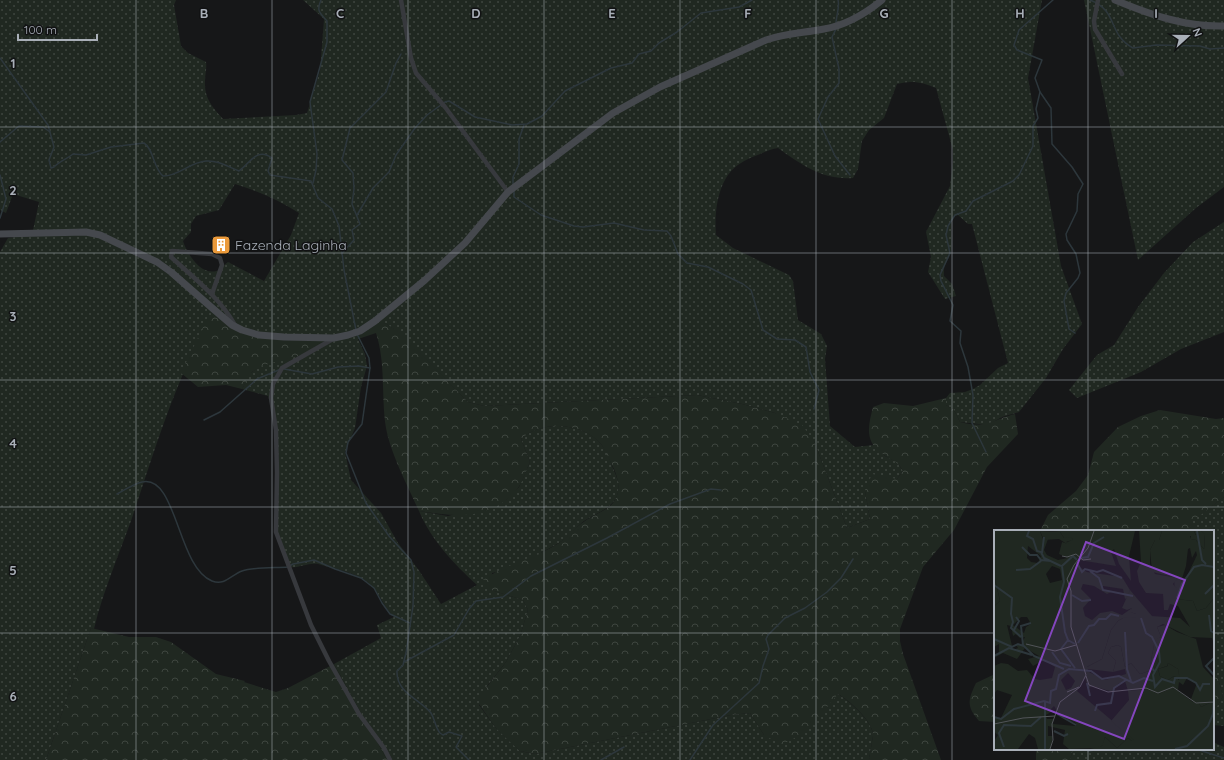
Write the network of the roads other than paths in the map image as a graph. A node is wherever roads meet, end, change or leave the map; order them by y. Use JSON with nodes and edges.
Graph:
{"nodes":[{"id":1,"x":401,"y":0,"type":"edge"},
{"id":2,"x":882,"y":0,"type":"edge"},
{"id":3,"x":1098,"y":0,"type":"edge"},
{"id":4,"x":1115,"y":0,"type":"edge"},
{"id":5,"x":1224,"y":26,"type":"edge"},
{"id":6,"x":1122,"y":74,"type":"dead end"},
{"id":7,"x":508,"y":192,"type":"junction"},
{"id":8,"x":0,"y":234,"type":"edge"},
{"id":9,"x":212,"y":294,"type":"junction"},
{"id":10,"x":236,"y":328,"type":"junction"},
{"id":11,"x":334,"y":338,"type":"junction"},
{"id":12,"x":390,"y":760,"type":"edge"}],
"edges":[{"from":1,"to":7,"type":"street"},
{"from":2,"to":7,"type":"main road"},
{"from":3,"to":6,"type":"street"},
{"from":4,"to":5,"type":"main road"},
{"from":7,"to":11,"type":"main road"},
{"from":8,"to":10,"type":"main road"},
{"from":9,"to":9,"type":"street"},
{"from":9,"to":10,"type":"street"},
{"from":10,"to":11,"type":"main road"},
{"from":11,"to":12,"type":"street"}]}
